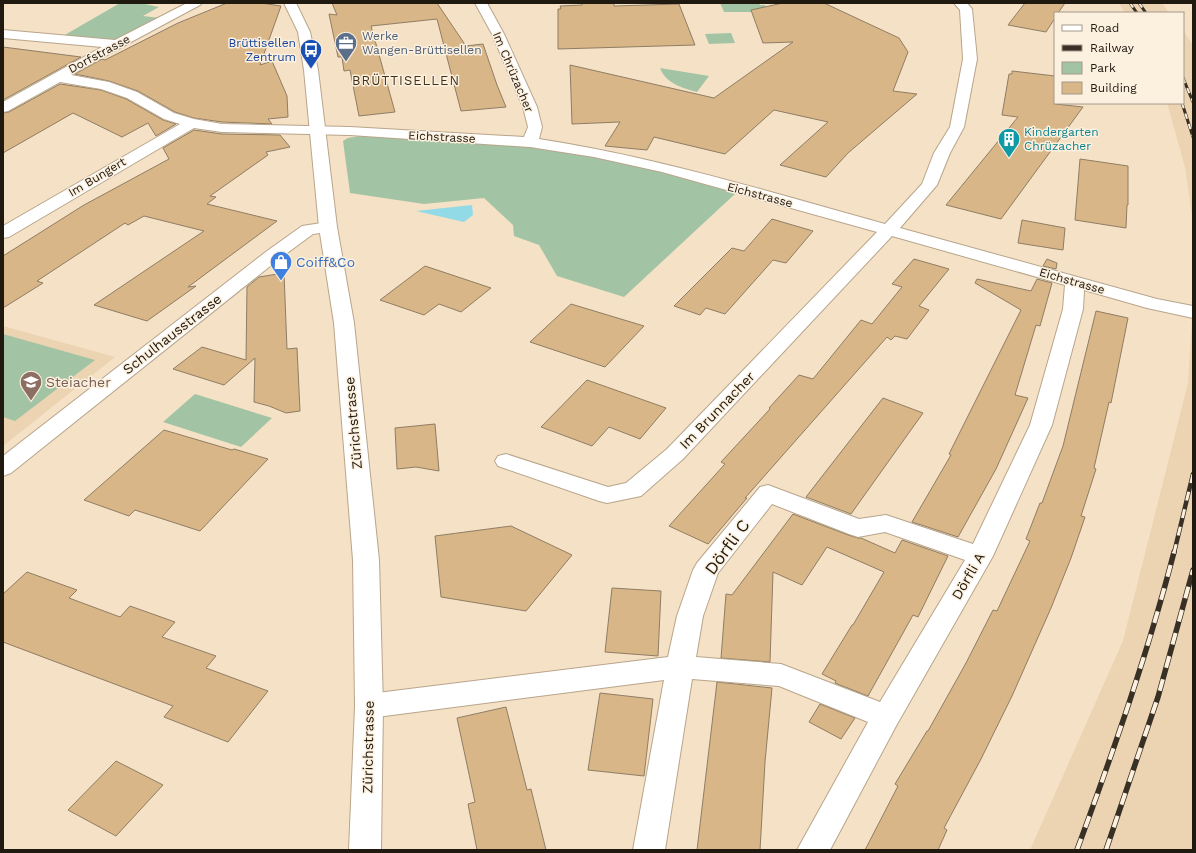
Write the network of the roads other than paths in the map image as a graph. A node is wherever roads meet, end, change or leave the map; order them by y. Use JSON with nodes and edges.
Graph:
{"nodes":[{"id":1,"x":196,"y":3,"type":"edge"},
{"id":2,"x":290,"y":3,"type":"edge"},
{"id":3,"x":481,"y":3,"type":"edge"},
{"id":4,"x":960,"y":3,"type":"edge"},
{"id":5,"x":3,"y":34,"type":"edge"},
{"id":6,"x":116,"y":44,"type":"junction"},
{"id":7,"x":56,"y":77,"type":"junction"},
{"id":8,"x":3,"y":108,"type":"edge"},
{"id":9,"x":192,"y":123,"type":"junction"},
{"id":10,"x":318,"y":131,"type":"junction"},
{"id":11,"x":530,"y":142,"type":"junction"},
{"id":12,"x":328,"y":227,"type":"junction"},
{"id":13,"x":888,"y":230,"type":"junction"},
{"id":14,"x":3,"y":233,"type":"edge"},
{"id":15,"x":1075,"y":282,"type":"junction"},
{"id":16,"x":1193,"y":312,"type":"edge"},
{"id":17,"x":506,"y":461,"type":"dead end"},
{"id":18,"x":3,"y":468,"type":"edge"},
{"id":19,"x":980,"y":556,"type":"junction"},
{"id":20,"x":680,"y":667,"type":"junction"},
{"id":21,"x":370,"y":706,"type":"junction"},
{"id":22,"x":886,"y":717,"type":"junction"},
{"id":23,"x":365,"y":850,"type":"edge"},
{"id":24,"x":650,"y":850,"type":"edge"},
{"id":25,"x":813,"y":850,"type":"edge"}],
"edges":[{"from":1,"to":6,"type":"street","name":"Dorfstrasse"},
{"from":2,"to":10,"type":"street","name":"Zürichstrasse"},
{"from":3,"to":11,"type":"street","name":"Im Chrüzacher"},
{"from":4,"to":13,"type":"street","name":"Im Brunnacher"},
{"from":5,"to":6,"type":"street"},
{"from":6,"to":7,"type":"street","name":"Dorfstrasse"},
{"from":7,"to":8,"type":"street","name":"Dorfstrasse"},
{"from":7,"to":9,"type":"street","name":"Eichstrasse"},
{"from":9,"to":10,"type":"street","name":"Eichstrasse"},
{"from":9,"to":14,"type":"street","name":"Im Bungert"},
{"from":10,"to":11,"type":"street","name":"Eichstrasse"},
{"from":10,"to":12,"type":"street","name":"Zürichstrasse"},
{"from":11,"to":13,"type":"street","name":"Eichstrasse"},
{"from":12,"to":18,"type":"street","name":"Schulhausstrasse"},
{"from":12,"to":21,"type":"street","name":"Zürichstrasse"},
{"from":13,"to":15,"type":"street","name":"Eichstrasse"},
{"from":13,"to":17,"type":"street","name":"Im Brunnacher"},
{"from":15,"to":16,"type":"street","name":"Eichstrasse"},
{"from":15,"to":19,"type":"street","name":"Dörfli A"},
{"from":19,"to":20,"type":"street","name":"Dörfli C"},
{"from":19,"to":22,"type":"street","name":"Dörfli A"},
{"from":20,"to":21,"type":"street"},
{"from":20,"to":22,"type":"street"},
{"from":20,"to":24,"type":"street","name":"Dörfli C"},
{"from":21,"to":23,"type":"street","name":"Zürichstrasse"},
{"from":22,"to":25,"type":"street","name":"Dörfli A"}]}
